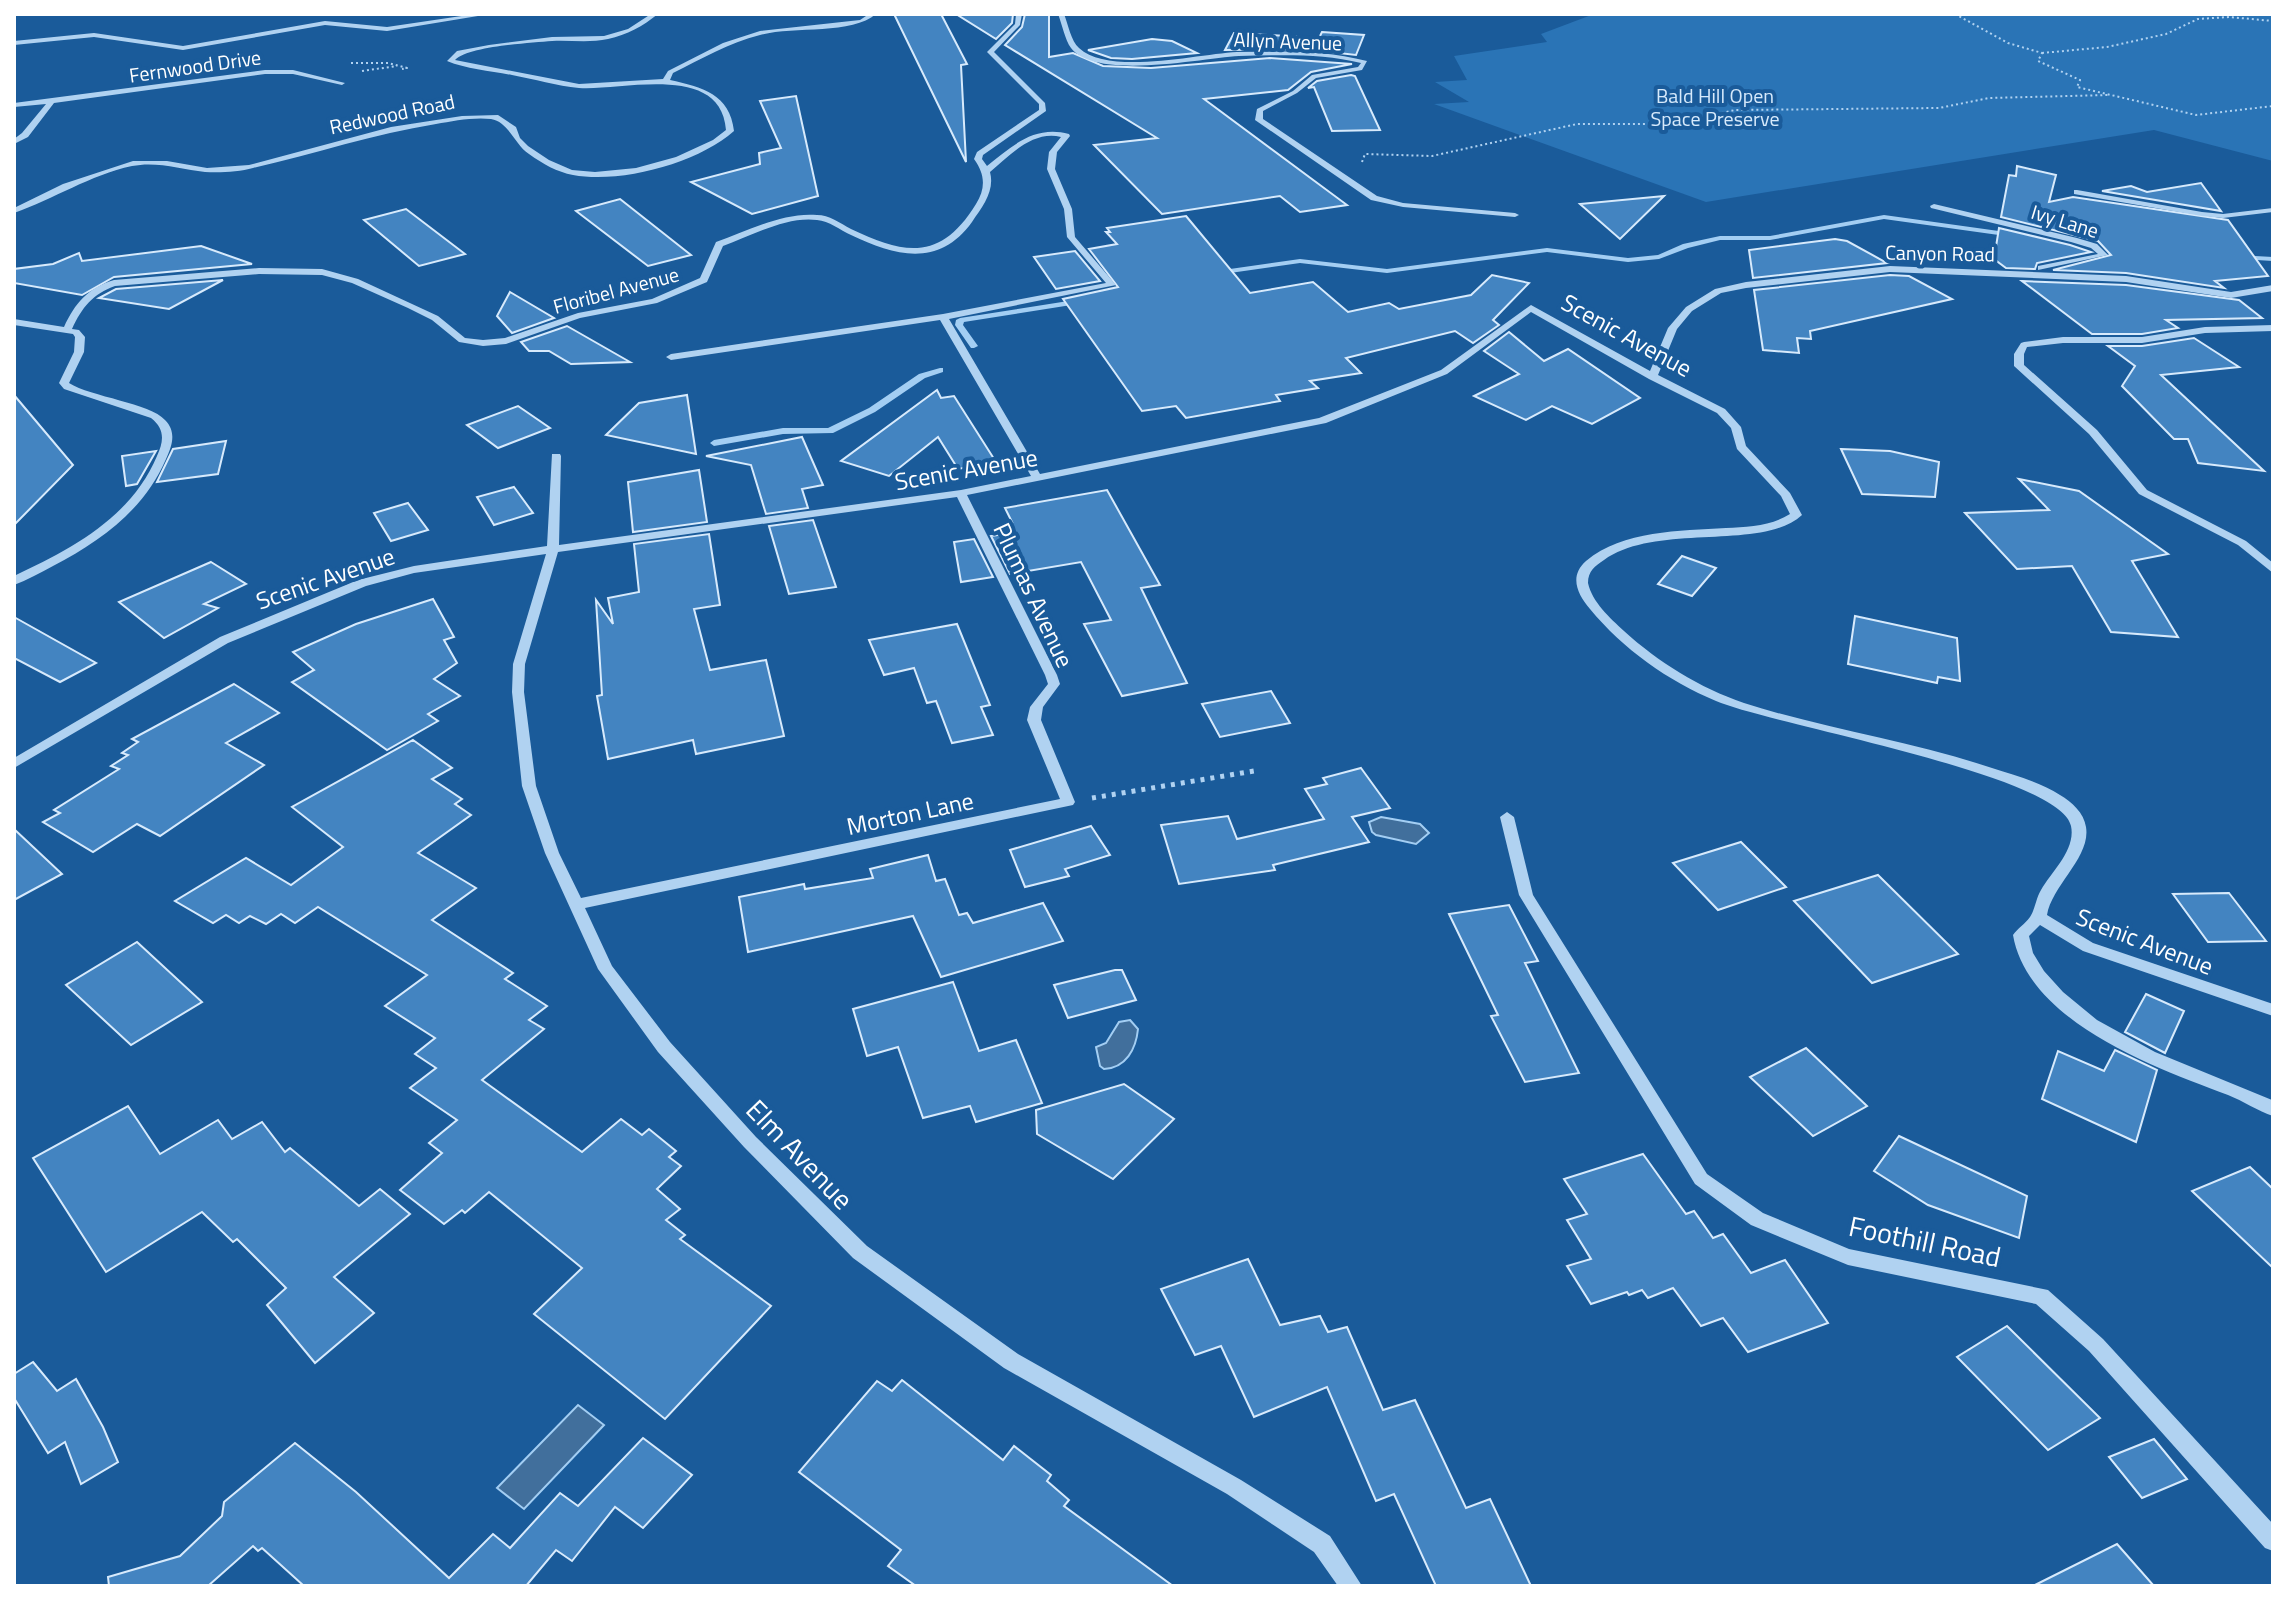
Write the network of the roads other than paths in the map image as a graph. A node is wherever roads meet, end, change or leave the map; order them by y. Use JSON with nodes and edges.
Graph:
{"nodes":[{"id":1,"x":487,"y":14,"type":"edge"},
{"id":2,"x":655,"y":14,"type":"edge"},
{"id":3,"x":873,"y":14,"type":"edge"},
{"id":4,"x":1019,"y":14,"type":"edge"},
{"id":5,"x":1061,"y":14,"type":"edge"},
{"id":6,"x":14,"y":43,"type":"edge"},
{"id":7,"x":666,"y":81,"type":"junction"},
{"id":8,"x":342,"y":83,"type":"dead end"},
{"id":9,"x":52,"y":101,"type":"junction"},
{"id":10,"x":14,"y":105,"type":"edge"},
{"id":11,"x":14,"y":142,"type":"edge"},
{"id":12,"x":987,"y":170,"type":"junction"},
{"id":13,"x":2077,"y":192,"type":"dead end"},
{"id":14,"x":1934,"y":206,"type":"dead end"},
{"id":15,"x":2273,"y":210,"type":"edge"},
{"id":16,"x":14,"y":211,"type":"edge"},
{"id":17,"x":1515,"y":215,"type":"dead end"},
{"id":18,"x":2025,"y":273,"type":"junction"},
{"id":19,"x":2273,"y":288,"type":"edge"},
{"id":20,"x":943,"y":317,"type":"junction"},
{"id":21,"x":14,"y":322,"type":"edge"},
{"id":22,"x":2273,"y":328,"type":"edge"},
{"id":23,"x":67,"y":330,"type":"junction"},
{"id":24,"x":671,"y":357,"type":"dead end"},
{"id":25,"x":1652,"y":377,"type":"junction"},
{"id":26,"x":556,"y":456,"type":"dead end"},
{"id":27,"x":1038,"y":479,"type":"junction"},
{"id":28,"x":961,"y":493,"type":"junction"},
{"id":29,"x":553,"y":549,"type":"junction"},
{"id":30,"x":2273,"y":569,"type":"edge"},
{"id":31,"x":14,"y":581,"type":"edge"},
{"id":32,"x":14,"y":764,"type":"edge"},
{"id":33,"x":1068,"y":802,"type":"joint"},
{"id":34,"x":1507,"y":817,"type":"dead end"},
{"id":35,"x":575,"y":905,"type":"junction"},
{"id":36,"x":2039,"y":917,"type":"junction"},
{"id":37,"x":2273,"y":1010,"type":"edge"},
{"id":38,"x":2273,"y":1109,"type":"edge"},
{"id":39,"x":2273,"y":1540,"type":"edge"},
{"id":40,"x":1351,"y":1586,"type":"edge"}],
"edges":[{"from":1,"to":6,"type":"street"},
{"from":2,"to":7,"type":"street"},
{"from":3,"to":7,"type":"street"},
{"from":4,"to":12,"type":"street","name":"Floribel Avenue"},
{"from":5,"to":17,"type":"street","name":"Allyn Avenue"},
{"from":7,"to":16,"type":"street","name":"Redwood Road"},
{"from":8,"to":9,"type":"street","name":"Fernwood Drive"},
{"from":9,"to":10,"type":"street","name":"Fernwood Drive"},
{"from":9,"to":11,"type":"street"},
{"from":12,"to":20,"type":"street"},
{"from":12,"to":23,"type":"street","name":"Floribel Avenue"},
{"from":13,"to":15,"type":"street"},
{"from":14,"to":18,"type":"street","name":"Ivy Lane"},
{"from":18,"to":19,"type":"street","name":"Canyon Road"},
{"from":18,"to":25,"type":"street","name":"Canyon Road"},
{"from":20,"to":24,"type":"street"},
{"from":20,"to":27,"type":"street"},
{"from":21,"to":23,"type":"street"},
{"from":22,"to":30,"type":"street"},
{"from":23,"to":31,"type":"street"},
{"from":25,"to":27,"type":"street","name":"Scenic Avenue"},
{"from":25,"to":36,"type":"street","name":"Scenic Avenue"},
{"from":26,"to":29,"type":"street","name":"Elm Avenue"},
{"from":27,"to":28,"type":"street","name":"Scenic Avenue"},
{"from":28,"to":29,"type":"street","name":"Scenic Avenue"},
{"from":28,"to":33,"type":"street","name":"Plumas Avenue"},
{"from":29,"to":32,"type":"street","name":"Scenic Avenue"},
{"from":29,"to":35,"type":"street","name":"Elm Avenue"},
{"from":33,"to":35,"type":"street","name":"Morton Lane"},
{"from":34,"to":39,"type":"street","name":"Foothill Road"},
{"from":35,"to":40,"type":"street","name":"Elm Avenue"},
{"from":36,"to":37,"type":"street","name":"Scenic Avenue"},
{"from":36,"to":38,"type":"street"}]}
